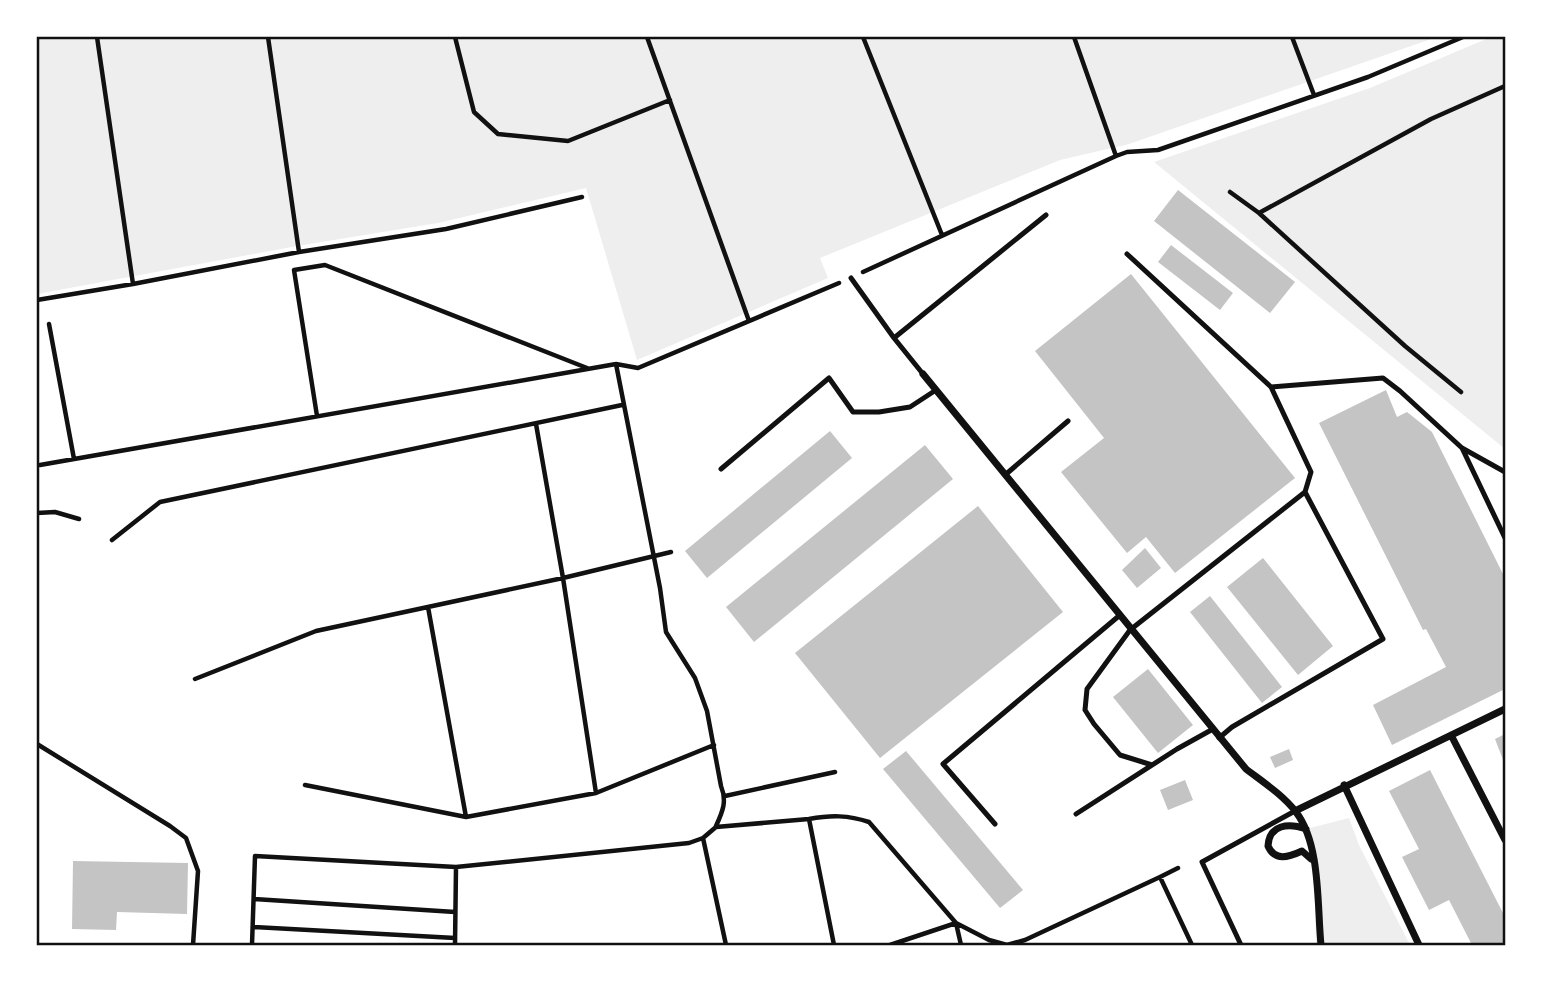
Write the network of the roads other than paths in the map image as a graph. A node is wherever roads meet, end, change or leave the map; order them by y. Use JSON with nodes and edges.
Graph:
{"nodes":[{"id":1,"x":1046,"y":215,"type":"dead end"},
{"id":2,"x":1127,"y":254,"type":"dead end"},
{"id":3,"x":851,"y":278,"type":"road end"},
{"id":4,"x":894,"y":338,"type":"junction"},
{"id":5,"x":923,"y":374,"type":"joint"},
{"id":6,"x":1271,"y":387,"type":"junction"},
{"id":7,"x":936,"y":390,"type":"junction"},
{"id":8,"x":1068,"y":421,"type":"dead end"},
{"id":9,"x":1462,"y":447,"type":"junction"},
{"id":10,"x":721,"y":469,"type":"dead end"},
{"id":11,"x":1505,"y":472,"type":"edge"},
{"id":12,"x":1005,"y":475,"type":"junction"},
{"id":13,"x":1305,"y":492,"type":"junction"},
{"id":14,"x":1505,"y":538,"type":"edge"},
{"id":15,"x":1120,"y":615,"type":"junction"},
{"id":16,"x":1130,"y":630,"type":"junction"},
{"id":17,"x":1505,"y":709,"type":"edge"},
{"id":18,"x":1213,"y":729,"type":"junction"},
{"id":19,"x":1451,"y":735,"type":"junction"},
{"id":20,"x":1219,"y":737,"type":"junction"},
{"id":21,"x":1152,"y":765,"type":"junction"},
{"id":22,"x":1344,"y":785,"type":"junction"},
{"id":23,"x":1295,"y":811,"type":"junction"},
{"id":24,"x":1076,"y":814,"type":"dead end"},
{"id":25,"x":995,"y":824,"type":"dead end"},
{"id":26,"x":1306,"y":830,"type":"junction"},
{"id":27,"x":1505,"y":839,"type":"edge"},
{"id":28,"x":1314,"y":866,"type":"junction"},
{"id":29,"x":1241,"y":945,"type":"edge"},
{"id":30,"x":1321,"y":945,"type":"edge"},
{"id":31,"x":1419,"y":945,"type":"edge"}],
"edges":[{"from":1,"to":4,"type":"lane"},
{"from":2,"to":6,"type":"lane"},
{"from":3,"to":4,"type":"lane"},
{"from":4,"to":5,"type":"lane"},
{"from":5,"to":7,"type":"street"},
{"from":6,"to":9,"type":"lane"},
{"from":6,"to":13,"type":"lane"},
{"from":7,"to":10,"type":"lane"},
{"from":7,"to":12,"type":"street"},
{"from":8,"to":12,"type":"lane"},
{"from":9,"to":11,"type":"lane"},
{"from":9,"to":14,"type":"lane"},
{"from":12,"to":15,"type":"street"},
{"from":13,"to":16,"type":"lane"},
{"from":13,"to":20,"type":"lane"},
{"from":15,"to":16,"type":"street"},
{"from":15,"to":25,"type":"lane"},
{"from":16,"to":18,"type":"street"},
{"from":16,"to":21,"type":"lane"},
{"from":17,"to":19,"type":"street"},
{"from":18,"to":20,"type":"street"},
{"from":18,"to":21,"type":"lane"},
{"from":19,"to":22,"type":"street"},
{"from":19,"to":27,"type":"street"},
{"from":20,"to":23,"type":"street"},
{"from":21,"to":24,"type":"lane"},
{"from":22,"to":23,"type":"street"},
{"from":22,"to":31,"type":"street"},
{"from":23,"to":26,"type":"street"},
{"from":23,"to":29,"type":"lane"},
{"from":26,"to":28,"type":"street"},
{"from":26,"to":28,"type":"street"},
{"from":28,"to":30,"type":"street"}]}
